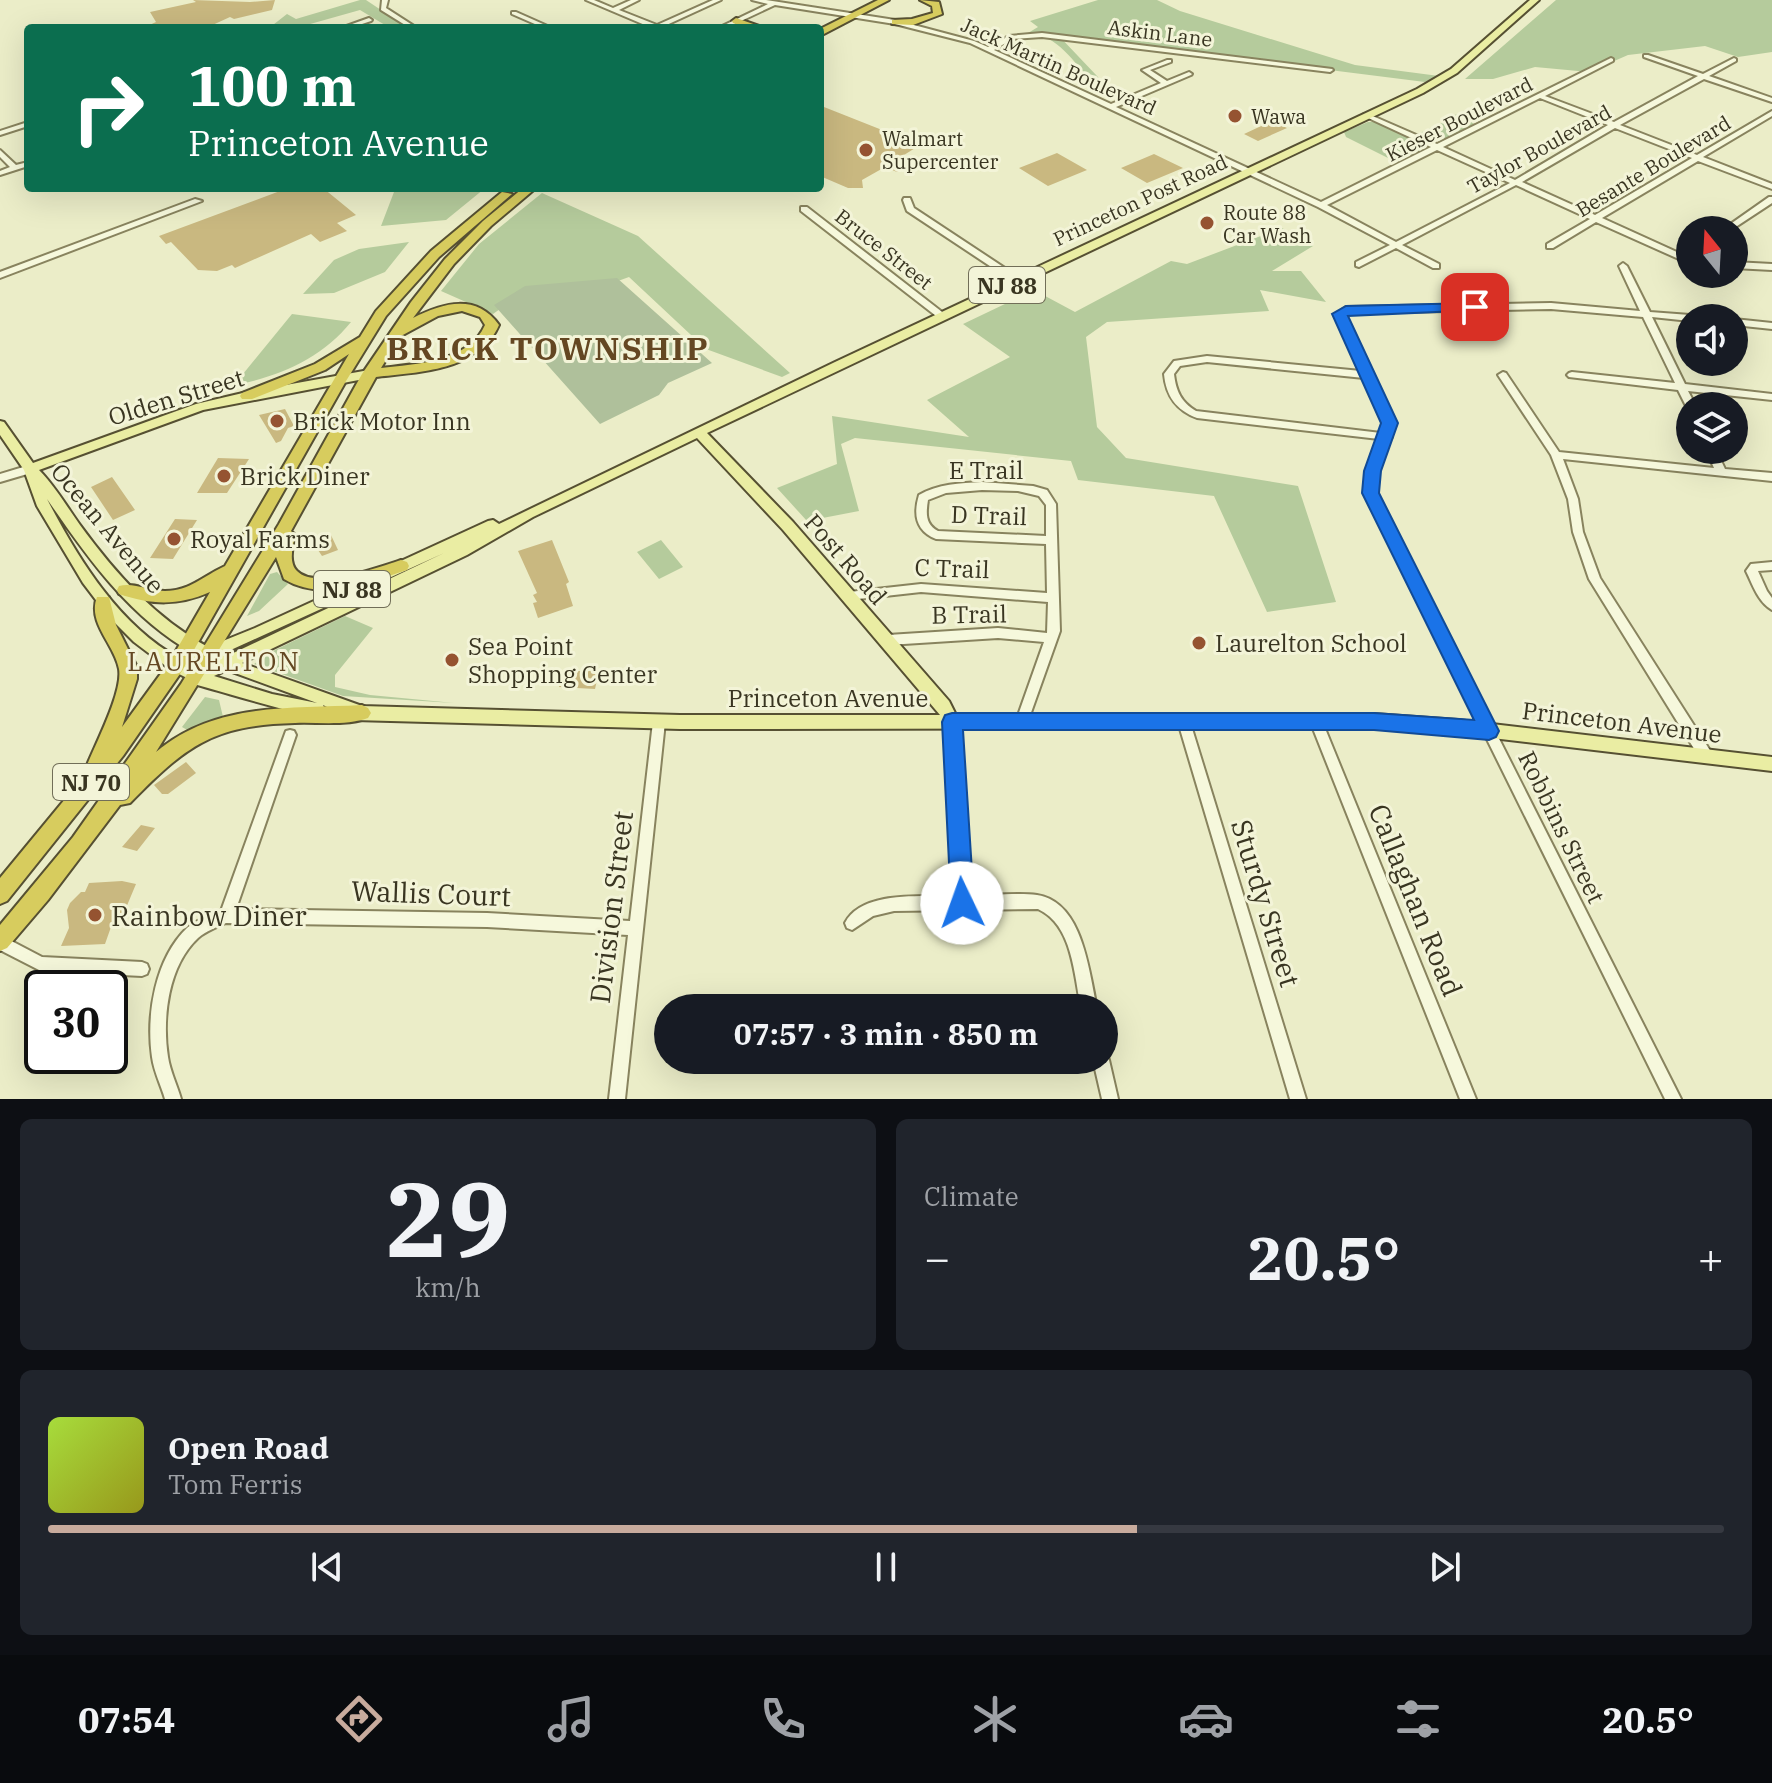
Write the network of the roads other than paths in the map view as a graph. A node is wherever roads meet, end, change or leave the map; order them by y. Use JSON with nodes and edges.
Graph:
{"nodes":[{"id":1,"x":385,"y":0,"type":"edge"},
{"id":2,"x":589,"y":0,"type":"edge"},
{"id":3,"x":636,"y":0,"type":"edge"},
{"id":4,"x":718,"y":0,"type":"edge"},
{"id":5,"x":755,"y":0,"type":"edge"},
{"id":6,"x":924,"y":0,"type":"edge"},
{"id":7,"x":1535,"y":0,"type":"edge"},
{"id":8,"x":890,"y":1,"type":"edge"},
{"id":9,"x":777,"y":2,"type":"edge"},
{"id":10,"x":871,"y":4,"type":"edge"},
{"id":11,"x":613,"y":10,"type":"junction"},
{"id":12,"x":514,"y":13,"type":"dead end"},
{"id":13,"x":754,"y":13,"type":"junction"},
{"id":14,"x":843,"y":14,"type":"junction"},
{"id":15,"x":856,"y":16,"type":"junction"},
{"id":16,"x":369,"y":20,"type":"dead end"},
{"id":17,"x":736,"y":21,"type":"junction"},
{"id":18,"x":895,"y":22,"type":"junction"},
{"id":19,"x":356,"y":24,"type":"edge"},
{"id":20,"x":407,"y":24,"type":"edge"},
{"id":21,"x":540,"y":24,"type":"edge"},
{"id":22,"x":646,"y":24,"type":"edge"},
{"id":23,"x":665,"y":24,"type":"edge"},
{"id":24,"x":730,"y":24,"type":"edge"},
{"id":25,"x":745,"y":24,"type":"edge"},
{"id":26,"x":754,"y":24,"type":"edge"},
{"id":27,"x":824,"y":27,"type":"edge"},
{"id":28,"x":824,"y":27,"type":"edge"},
{"id":29,"x":1148,"y":48,"type":"junction"},
{"id":30,"x":990,"y":49,"type":"junction"},
{"id":31,"x":1646,"y":56,"type":"dead end"},
{"id":32,"x":1611,"y":60,"type":"dead end"},
{"id":33,"x":1734,"y":60,"type":"dead end"},
{"id":34,"x":1169,"y":61,"type":"junction"},
{"id":35,"x":1330,"y":70,"type":"dead end"},
{"id":36,"x":1703,"y":76,"type":"junction"},
{"id":37,"x":1164,"y":82,"type":"junction"},
{"id":38,"x":1540,"y":96,"type":"junction"},
{"id":39,"x":1772,"y":100,"type":"edge"},
{"id":40,"x":1112,"y":106,"type":"junction"},
{"id":41,"x":1772,"y":113,"type":"edge"},
{"id":42,"x":1366,"y":115,"type":"junction"},
{"id":43,"x":1616,"y":124,"type":"junction"},
{"id":44,"x":24,"y":125,"type":"edge"},
{"id":45,"x":0,"y":133,"type":"edge"},
{"id":46,"x":1438,"y":148,"type":"junction"},
{"id":47,"x":0,"y":152,"type":"edge"},
{"id":48,"x":1698,"y":157,"type":"junction"},
{"id":49,"x":24,"y":165,"type":"edge"},
{"id":50,"x":14,"y":168,"type":"junction"},
{"id":51,"x":1248,"y":171,"type":"junction"},
{"id":52,"x":0,"y":173,"type":"edge"},
{"id":53,"x":1515,"y":183,"type":"junction"},
{"id":54,"x":1772,"y":187,"type":"edge"},
{"id":55,"x":509,"y":192,"type":"edge"},
{"id":56,"x":525,"y":192,"type":"edge"},
{"id":57,"x":1772,"y":199,"type":"edge"},
{"id":58,"x":907,"y":200,"type":"dead end"},
{"id":59,"x":198,"y":201,"type":"dead end"},
{"id":60,"x":1321,"y":205,"type":"junction"},
{"id":61,"x":804,"y":209,"type":"dead end"},
{"id":62,"x":1747,"y":216,"type":"edge"},
{"id":63,"x":1595,"y":219,"type":"junction"},
{"id":64,"x":1396,"y":245,"type":"junction"},
{"id":65,"x":1550,"y":246,"type":"dead end"},
{"id":66,"x":1676,"y":253,"type":"edge"},
{"id":67,"x":1359,"y":264,"type":"dead end"},
{"id":68,"x":1436,"y":266,"type":"dead end"},
{"id":69,"x":1623,"y":266,"type":"dead end"},
{"id":70,"x":1748,"y":266,"type":"edge"},
{"id":71,"x":1772,"y":267,"type":"edge"},
{"id":72,"x":0,"y":275,"type":"edge"},
{"id":73,"x":1017,"y":280,"type":"junction"},
{"id":74,"x":1647,"y":314,"type":"junction"},
{"id":75,"x":943,"y":317,"type":"junction"},
{"id":76,"x":1676,"y":317,"type":"edge"},
{"id":77,"x":1748,"y":323,"type":"edge"},
{"id":78,"x":1772,"y":326,"type":"edge"},
{"id":79,"x":371,"y":332,"type":"junction"},
{"id":80,"x":382,"y":350,"type":"junction"},
{"id":81,"x":369,"y":374,"type":"junction"},
{"id":82,"x":1368,"y":375,"type":"junction"},
{"id":83,"x":1503,"y":375,"type":"dead end"},
{"id":84,"x":1572,"y":375,"type":"dead end"},
{"id":85,"x":339,"y":381,"type":"junction"},
{"id":86,"x":1682,"y":387,"type":"junction"},
{"id":87,"x":1684,"y":392,"type":"edge"},
{"id":88,"x":247,"y":396,"type":"junction"},
{"id":89,"x":1772,"y":397,"type":"edge"},
{"id":90,"x":0,"y":425,"type":"edge"},
{"id":91,"x":699,"y":433,"type":"junction"},
{"id":92,"x":1387,"y":437,"type":"junction"},
{"id":93,"x":1556,"y":455,"type":"junction"},
{"id":94,"x":1718,"y":464,"type":"edge"},
{"id":95,"x":30,"y":469,"type":"junction"},
{"id":96,"x":1721,"y":471,"type":"junction"},
{"id":97,"x":1772,"y":477,"type":"edge"},
{"id":98,"x":0,"y":478,"type":"edge"},
{"id":99,"x":297,"y":508,"type":"junction"},
{"id":100,"x":528,"y":514,"type":"junction"},
{"id":101,"x":927,"y":532,"type":"joint"},
{"id":102,"x":1050,"y":540,"type":"junction"},
{"id":103,"x":239,"y":560,"type":"junction"},
{"id":104,"x":401,"y":566,"type":"junction"},
{"id":105,"x":1772,"y":566,"type":"edge"},
{"id":106,"x":125,"y":590,"type":"junction"},
{"id":107,"x":849,"y":596,"type":"junction"},
{"id":108,"x":1053,"y":598,"type":"junction"},
{"id":109,"x":103,"y":602,"type":"junction"},
{"id":110,"x":1772,"y":606,"type":"edge"},
{"id":111,"x":1051,"y":638,"type":"junction"},
{"id":112,"x":888,"y":640,"type":"junction"},
{"id":113,"x":190,"y":644,"type":"junction"},
{"id":114,"x":210,"y":653,"type":"junction"},
{"id":115,"x":229,"y":664,"type":"junction"},
{"id":116,"x":176,"y":666,"type":"junction"},
{"id":117,"x":195,"y":678,"type":"junction"},
{"id":118,"x":362,"y":713,"type":"junction"},
{"id":119,"x":1022,"y":721,"type":"junction"},
{"id":120,"x":1316,"y":721,"type":"junction"},
{"id":121,"x":659,"y":722,"type":"junction"},
{"id":122,"x":952,"y":722,"type":"junction"},
{"id":123,"x":1184,"y":722,"type":"junction"},
{"id":124,"x":1489,"y":731,"type":"junction"},
{"id":125,"x":290,"y":735,"type":"dead end"},
{"id":126,"x":1706,"y":756,"type":"junction"},
{"id":127,"x":1772,"y":764,"type":"edge"},
{"id":128,"x":85,"y":790,"type":"junction"},
{"id":129,"x":88,"y":832,"type":"junction"},
{"id":130,"x":0,"y":894,"type":"edge"},
{"id":131,"x":962,"y":903,"type":"junction"},
{"id":132,"x":226,"y":916,"type":"junction"},
{"id":133,"x":852,"y":923,"type":"dead end"},
{"id":134,"x":635,"y":928,"type":"junction"},
{"id":135,"x":0,"y":941,"type":"edge"},
{"id":136,"x":142,"y":969,"type":"dead end"},
{"id":137,"x":1086,"y":994,"type":"edge"},
{"id":138,"x":1104,"y":1074,"type":"edge"},
{"id":139,"x":173,"y":1099,"type":"edge"},
{"id":140,"x":617,"y":1099,"type":"edge"},
{"id":141,"x":1110,"y":1099,"type":"edge"},
{"id":142,"x":1298,"y":1099,"type":"edge"},
{"id":143,"x":1468,"y":1099,"type":"edge"},
{"id":144,"x":1673,"y":1099,"type":"edge"}],
"edges":[{"from":1,"to":20,"type":"street"},
{"from":2,"to":11,"type":"street"},
{"from":3,"to":11,"type":"street"},
{"from":4,"to":23,"type":"street"},
{"from":5,"to":9,"type":"street","name":"Jack Martin Boulevard"},
{"from":6,"to":18,"type":"highway"},
{"from":7,"to":42,"type":"main road","name":"Princeton Post Road","number":"NJ 88"},
{"from":8,"to":10,"type":"highway"},
{"from":9,"to":13,"type":"street"},
{"from":9,"to":14,"type":"street","name":"Jack Martin Boulevard"},
{"from":10,"to":14,"type":"highway"},
{"from":10,"to":15,"type":"highway"},
{"from":11,"to":22,"type":"street"},
{"from":12,"to":21,"type":"street"},
{"from":13,"to":17,"type":"street"},
{"from":13,"to":26,"type":"highway"},
{"from":14,"to":15,"type":"street","name":"Jack Martin Boulevard"},
{"from":14,"to":27,"type":"highway"},
{"from":15,"to":18,"type":"street","name":"Jack Martin Boulevard"},
{"from":15,"to":28,"type":"highway"},
{"from":16,"to":19,"type":"street"},
{"from":17,"to":24,"type":"street"},
{"from":17,"to":25,"type":"highway"},
{"from":18,"to":30,"type":"street","name":"Jack Martin Boulevard"},
{"from":29,"to":30,"type":"street","name":"Askin Lane"},
{"from":29,"to":34,"type":"street"},
{"from":29,"to":35,"type":"street","name":"Askin Lane"},
{"from":30,"to":40,"type":"street","name":"Jack Martin Boulevard"},
{"from":31,"to":36,"type":"street"},
{"from":32,"to":38,"type":"street","name":"Kieser Boulevard"},
{"from":33,"to":36,"type":"street","name":"Taylor Boulevard"},
{"from":34,"to":37,"type":"street"},
{"from":34,"to":37,"type":"street"},
{"from":36,"to":39,"type":"street"},
{"from":36,"to":43,"type":"street","name":"Taylor Boulevard"},
{"from":37,"to":40,"type":"street"},
{"from":38,"to":43,"type":"street"},
{"from":38,"to":46,"type":"street","name":"Kieser Boulevard"},
{"from":40,"to":51,"type":"street","name":"Jack Martin Boulevard"},
{"from":41,"to":48,"type":"street","name":"Besante Boulevard"},
{"from":42,"to":46,"type":"street"},
{"from":42,"to":51,"type":"main road","name":"Princeton Post Road","number":"NJ 88"},
{"from":43,"to":48,"type":"street"},
{"from":43,"to":53,"type":"street","name":"Taylor Boulevard"},
{"from":44,"to":45,"type":"street"},
{"from":46,"to":53,"type":"street"},
{"from":46,"to":60,"type":"street","name":"Kieser Boulevard"},
{"from":47,"to":50,"type":"street"},
{"from":48,"to":54,"type":"street"},
{"from":48,"to":63,"type":"street","name":"Besante Boulevard"},
{"from":49,"to":50,"type":"street"},
{"from":50,"to":52,"type":"street"},
{"from":51,"to":60,"type":"street","name":"Jack Martin Boulevard"},
{"from":51,"to":73,"type":"main road","name":"Princeton Post Road","number":"NJ 88"},
{"from":53,"to":63,"type":"street"},
{"from":53,"to":64,"type":"street","name":"Taylor Boulevard"},
{"from":55,"to":79,"type":"highway","number":"NJ 70"},
{"from":56,"to":80,"type":"highway","number":"NJ 70"},
{"from":57,"to":62,"type":"street"},
{"from":58,"to":73,"type":"street"},
{"from":59,"to":72,"type":"street"},
{"from":60,"to":64,"type":"street","name":"Jack Martin Boulevard"},
{"from":61,"to":75,"type":"street","name":"Bruce Street"},
{"from":63,"to":65,"type":"street","name":"Besante Boulevard"},
{"from":63,"to":66,"type":"street"},
{"from":64,"to":67,"type":"street","name":"Taylor Boulevard"},
{"from":64,"to":68,"type":"street","name":"Jack Martin Boulevard"},
{"from":69,"to":74,"type":"street"},
{"from":70,"to":71,"type":"street"},
{"from":73,"to":75,"type":"main road","name":"Princeton Post Road","number":"NJ 88"},
{"from":74,"to":76,"type":"street"},
{"from":74,"to":82,"type":"street"},
{"from":74,"to":86,"type":"street"},
{"from":75,"to":91,"type":"main road","name":"Princeton Post Road","number":"NJ 88"},
{"from":77,"to":78,"type":"street"},
{"from":79,"to":85,"type":"highway","number":"NJ 70"},
{"from":79,"to":88,"type":"highway"},
{"from":80,"to":81,"type":"highway","number":"NJ 70"},
{"from":80,"to":81,"type":"highway"},
{"from":81,"to":85,"type":"main road","name":"Olden Street"},
{"from":81,"to":99,"type":"highway","number":"NJ 70"},
{"from":82,"to":92,"type":"street"},
{"from":82,"to":92,"type":"street"},
{"from":83,"to":93,"type":"street"},
{"from":84,"to":86,"type":"street"},
{"from":85,"to":88,"type":"main road","name":"Olden Street"},
{"from":85,"to":103,"type":"highway","number":"NJ 70"},
{"from":86,"to":87,"type":"street"},
{"from":86,"to":89,"type":"street"},
{"from":88,"to":95,"type":"main road","name":"Olden Street"},
{"from":90,"to":95,"type":"main road","name":"Ocean Avenue"},
{"from":91,"to":100,"type":"main road","name":"Princeton Post Road","number":"NJ 88"},
{"from":91,"to":107,"type":"main road","name":"Post Road"},
{"from":92,"to":124,"type":"street","name":"Robbins Street"},
{"from":93,"to":96,"type":"street"},
{"from":93,"to":126,"type":"street"},
{"from":94,"to":96,"type":"street"},
{"from":95,"to":98,"type":"street","name":"Olden Street"},
{"from":95,"to":106,"type":"main road","name":"Ocean Avenue"},
{"from":95,"to":109,"type":"main road","name":"Ocean Avenue"},
{"from":96,"to":97,"type":"street"},
{"from":99,"to":104,"type":"highway"},
{"from":99,"to":114,"type":"highway","number":"NJ 70"},
{"from":100,"to":104,"type":"main road","name":"Princeton Post Road","number":"NJ 88"},
{"from":100,"to":115,"type":"main road","name":"Princeton Post Road"},
{"from":101,"to":102,"type":"street","name":"D Trail"},
{"from":101,"to":102,"type":"street","name":"E Trail"},
{"from":102,"to":108,"type":"street"},
{"from":103,"to":106,"type":"highway"},
{"from":103,"to":113,"type":"highway","number":"NJ 70"},
{"from":104,"to":114,"type":"main road","name":"Princeton Post Road","number":"NJ 88"},
{"from":105,"to":110,"type":"street"},
{"from":106,"to":113,"type":"main road","name":"Ocean Avenue"},
{"from":107,"to":108,"type":"street","name":"C Trail"},
{"from":107,"to":112,"type":"main road","name":"Post Road"},
{"from":108,"to":111,"type":"street"},
{"from":109,"to":116,"type":"main road","name":"Ocean Avenue"},
{"from":109,"to":128,"type":"highway"},
{"from":111,"to":112,"type":"street","name":"B Trail"},
{"from":111,"to":119,"type":"street"},
{"from":112,"to":122,"type":"main road","name":"Post Road"},
{"from":113,"to":114,"type":"main road","name":"Ocean Avenue"},
{"from":113,"to":116,"type":"highway","number":"NJ 70"},
{"from":114,"to":115,"type":"main road","name":"Princeton Avenue"},
{"from":114,"to":116,"type":"main road","name":"Princeton Post Road"},
{"from":114,"to":117,"type":"highway","number":"NJ 70"},
{"from":115,"to":117,"type":"main road","name":"Princeton Post Road"},
{"from":115,"to":118,"type":"main road","name":"Princeton Avenue"},
{"from":116,"to":117,"type":"main road","name":"Ocean Avenue"},
{"from":116,"to":128,"type":"highway","number":"NJ 70"},
{"from":117,"to":118,"type":"main road","name":"Princeton Avenue"},
{"from":117,"to":129,"type":"highway","number":"NJ 70"},
{"from":118,"to":121,"type":"main road","name":"Princeton Avenue"},
{"from":118,"to":129,"type":"highway"},
{"from":119,"to":122,"type":"main road","name":"Princeton Avenue"},
{"from":119,"to":123,"type":"main road","name":"Princeton Avenue"},
{"from":120,"to":123,"type":"main road","name":"Princeton Avenue"},
{"from":120,"to":124,"type":"main road","name":"Princeton Avenue"},
{"from":120,"to":143,"type":"street","name":"Callaghan Road"},
{"from":121,"to":122,"type":"main road","name":"Princeton Avenue"},
{"from":121,"to":134,"type":"street","name":"Division Street"},
{"from":122,"to":131,"type":"street"},
{"from":123,"to":142,"type":"street","name":"Sturdy Street"},
{"from":124,"to":126,"type":"main road","name":"Princeton Avenue"},
{"from":124,"to":144,"type":"street","name":"Robbins Street"},
{"from":125,"to":132,"type":"street"},
{"from":126,"to":127,"type":"main road","name":"Princeton Avenue"},
{"from":128,"to":130,"type":"highway","number":"NJ 70"},
{"from":129,"to":135,"type":"highway","number":"NJ 70"},
{"from":131,"to":133,"type":"street"},
{"from":131,"to":137,"type":"street"},
{"from":132,"to":134,"type":"street","name":"Wallis Court"},
{"from":132,"to":139,"type":"street"},
{"from":134,"to":140,"type":"street","name":"Division Street"},
{"from":135,"to":136,"type":"street"},
{"from":138,"to":141,"type":"street"}]}
